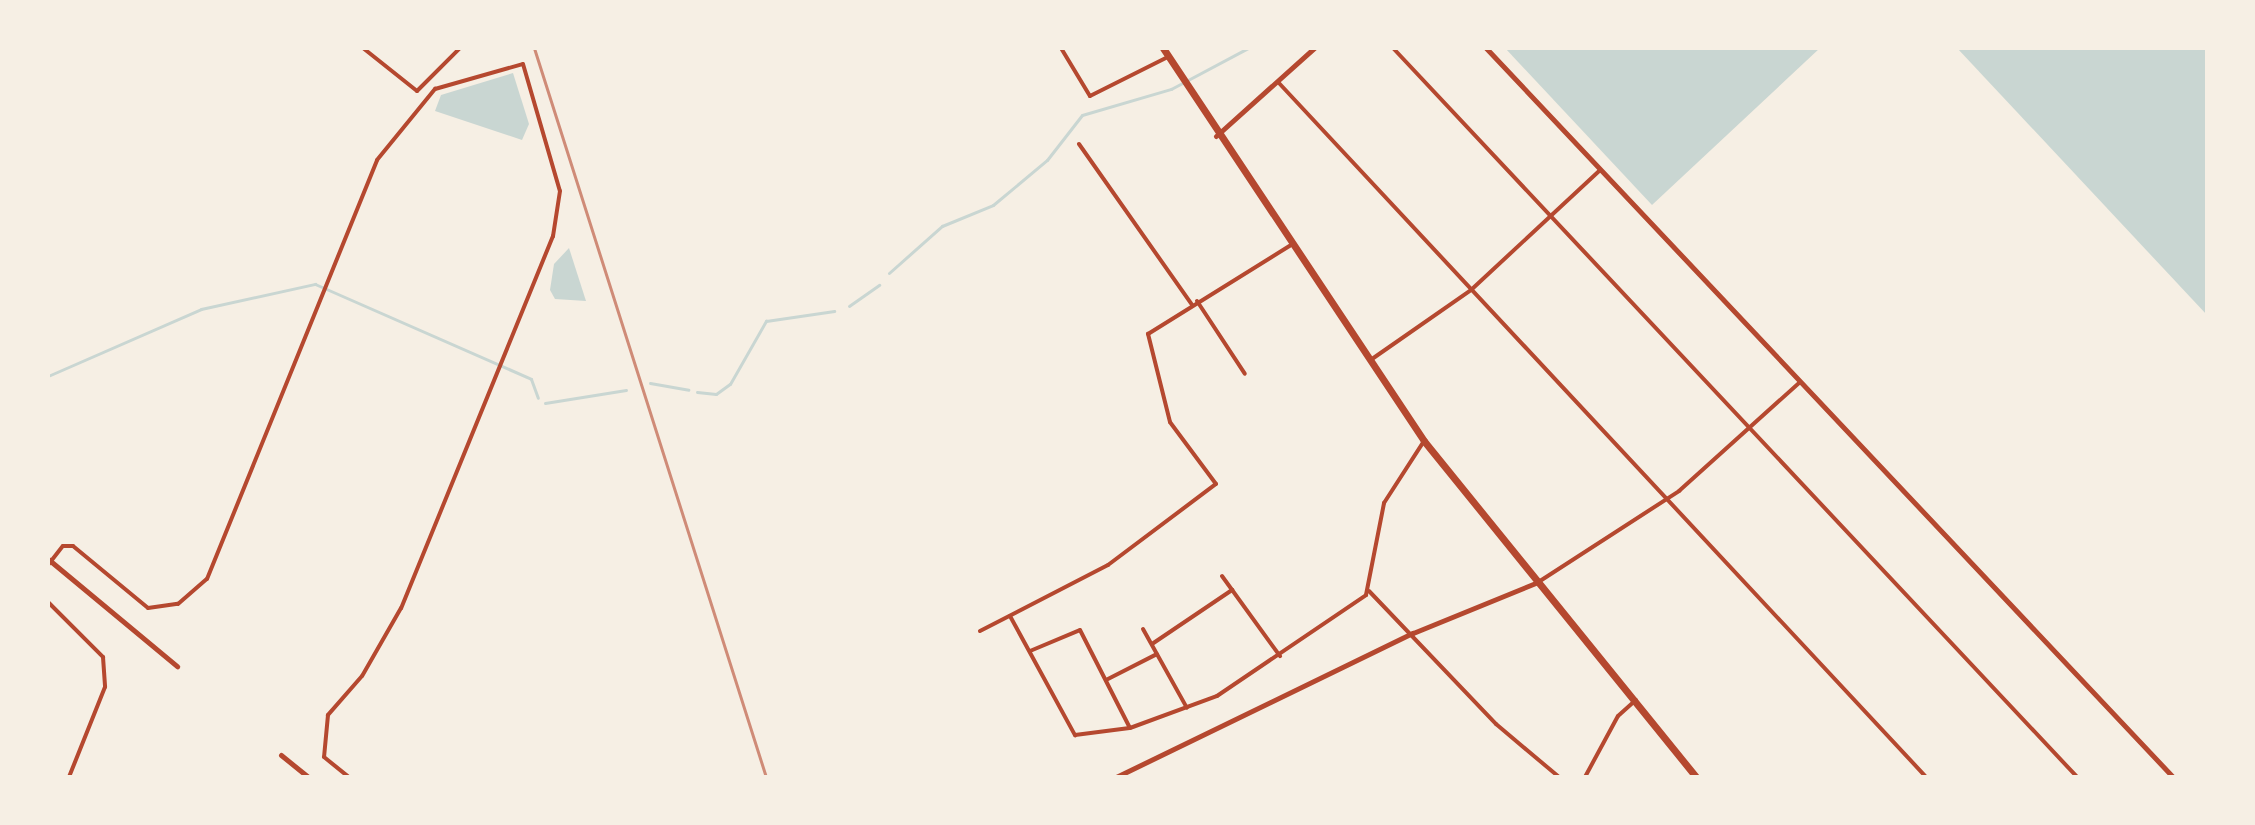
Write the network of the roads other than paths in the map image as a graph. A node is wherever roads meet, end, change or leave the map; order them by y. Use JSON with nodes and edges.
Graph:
{"nodes":[{"id":1,"x":363,"y":48,"type":"edge"},
{"id":2,"x":460,"y":48,"type":"edge"},
{"id":3,"x":1061,"y":48,"type":"edge"},
{"id":4,"x":1163,"y":48,"type":"edge"},
{"id":5,"x":1314,"y":48,"type":"edge"},
{"id":6,"x":1393,"y":48,"type":"edge"},
{"id":7,"x":1486,"y":48,"type":"edge"},
{"id":8,"x":1168,"y":57,"type":"junction"},
{"id":9,"x":1278,"y":82,"type":"junction"},
{"id":10,"x":1216,"y":136,"type":"junction"},
{"id":11,"x":1079,"y":144,"type":"dead end"},
{"id":12,"x":1600,"y":170,"type":"junction"},
{"id":13,"x":1551,"y":216,"type":"junction"},
{"id":14,"x":1291,"y":245,"type":"junction"},
{"id":15,"x":1471,"y":290,"type":"junction"},
{"id":16,"x":1197,"y":301,"type":"junction"},
{"id":17,"x":1192,"y":305,"type":"junction"},
{"id":18,"x":1372,"y":359,"type":"junction"},
{"id":19,"x":1245,"y":374,"type":"dead end"},
{"id":20,"x":1800,"y":382,"type":"junction"},
{"id":21,"x":1750,"y":429,"type":"junction"},
{"id":22,"x":1424,"y":441,"type":"junction"},
{"id":23,"x":1667,"y":498,"type":"junction"},
{"id":24,"x":49,"y":562,"type":"edge"},
{"id":25,"x":1222,"y":576,"type":"dead end"},
{"id":26,"x":1538,"y":582,"type":"junction"},
{"id":27,"x":1232,"y":590,"type":"junction"},
{"id":28,"x":1369,"y":591,"type":"junction"},
{"id":29,"x":48,"y":602,"type":"edge"},
{"id":30,"x":1010,"y":616,"type":"junction"},
{"id":31,"x":1143,"y":629,"type":"dead end"},
{"id":32,"x":980,"y":631,"type":"dead end"},
{"id":33,"x":1413,"y":633,"type":"junction"},
{"id":34,"x":1152,"y":644,"type":"junction"},
{"id":35,"x":1030,"y":651,"type":"junction"},
{"id":36,"x":1157,"y":654,"type":"junction"},
{"id":37,"x":1280,"y":656,"type":"junction"},
{"id":38,"x":177,"y":666,"type":"dead end"},
{"id":39,"x":1106,"y":680,"type":"junction"},
{"id":40,"x":1636,"y":700,"type":"junction"},
{"id":41,"x":1187,"y":708,"type":"junction"},
{"id":42,"x":1130,"y":728,"type":"junction"},
{"id":43,"x":281,"y":755,"type":"dead end"},
{"id":44,"x":69,"y":777,"type":"edge"},
{"id":45,"x":308,"y":777,"type":"edge"},
{"id":46,"x":349,"y":777,"type":"edge"},
{"id":47,"x":1116,"y":777,"type":"edge"},
{"id":48,"x":1559,"y":777,"type":"edge"},
{"id":49,"x":1585,"y":777,"type":"edge"},
{"id":50,"x":1696,"y":777,"type":"edge"},
{"id":51,"x":1926,"y":777,"type":"edge"},
{"id":52,"x":2077,"y":777,"type":"edge"},
{"id":53,"x":2173,"y":777,"type":"edge"}],
"edges":[{"from":1,"to":2,"type":"street"},
{"from":3,"to":8,"type":"street"},
{"from":4,"to":8,"type":"highway"},
{"from":5,"to":9,"type":"street"},
{"from":6,"to":13,"type":"street"},
{"from":7,"to":12,"type":"street"},
{"from":8,"to":10,"type":"highway"},
{"from":9,"to":10,"type":"street"},
{"from":9,"to":15,"type":"street"},
{"from":10,"to":14,"type":"highway"},
{"from":11,"to":17,"type":"street"},
{"from":12,"to":13,"type":"street"},
{"from":12,"to":20,"type":"street"},
{"from":13,"to":15,"type":"street"},
{"from":13,"to":21,"type":"street"},
{"from":14,"to":16,"type":"street"},
{"from":14,"to":18,"type":"highway"},
{"from":15,"to":18,"type":"street"},
{"from":15,"to":23,"type":"street"},
{"from":16,"to":17,"type":"street"},
{"from":16,"to":19,"type":"street"},
{"from":17,"to":30,"type":"street"},
{"from":18,"to":22,"type":"highway"},
{"from":20,"to":21,"type":"street"},
{"from":20,"to":53,"type":"street"},
{"from":21,"to":23,"type":"street"},
{"from":21,"to":52,"type":"street"},
{"from":22,"to":26,"type":"highway"},
{"from":22,"to":28,"type":"street"},
{"from":23,"to":26,"type":"street"},
{"from":23,"to":51,"type":"street"},
{"from":24,"to":38,"type":"street"},
{"from":24,"to":46,"type":"street"},
{"from":25,"to":27,"type":"street"},
{"from":26,"to":33,"type":"street"},
{"from":26,"to":40,"type":"highway"},
{"from":27,"to":34,"type":"street"},
{"from":27,"to":37,"type":"street"},
{"from":28,"to":33,"type":"street"},
{"from":28,"to":37,"type":"street"},
{"from":29,"to":44,"type":"street"},
{"from":30,"to":32,"type":"street"},
{"from":30,"to":35,"type":"street"},
{"from":31,"to":34,"type":"street"},
{"from":33,"to":47,"type":"street"},
{"from":33,"to":48,"type":"street"},
{"from":34,"to":36,"type":"street"},
{"from":35,"to":39,"type":"street"},
{"from":35,"to":42,"type":"street"},
{"from":36,"to":39,"type":"street"},
{"from":36,"to":41,"type":"street"},
{"from":37,"to":41,"type":"street"},
{"from":39,"to":42,"type":"street"},
{"from":40,"to":49,"type":"street"},
{"from":40,"to":50,"type":"highway"},
{"from":41,"to":42,"type":"street"},
{"from":43,"to":45,"type":"street"}]}
